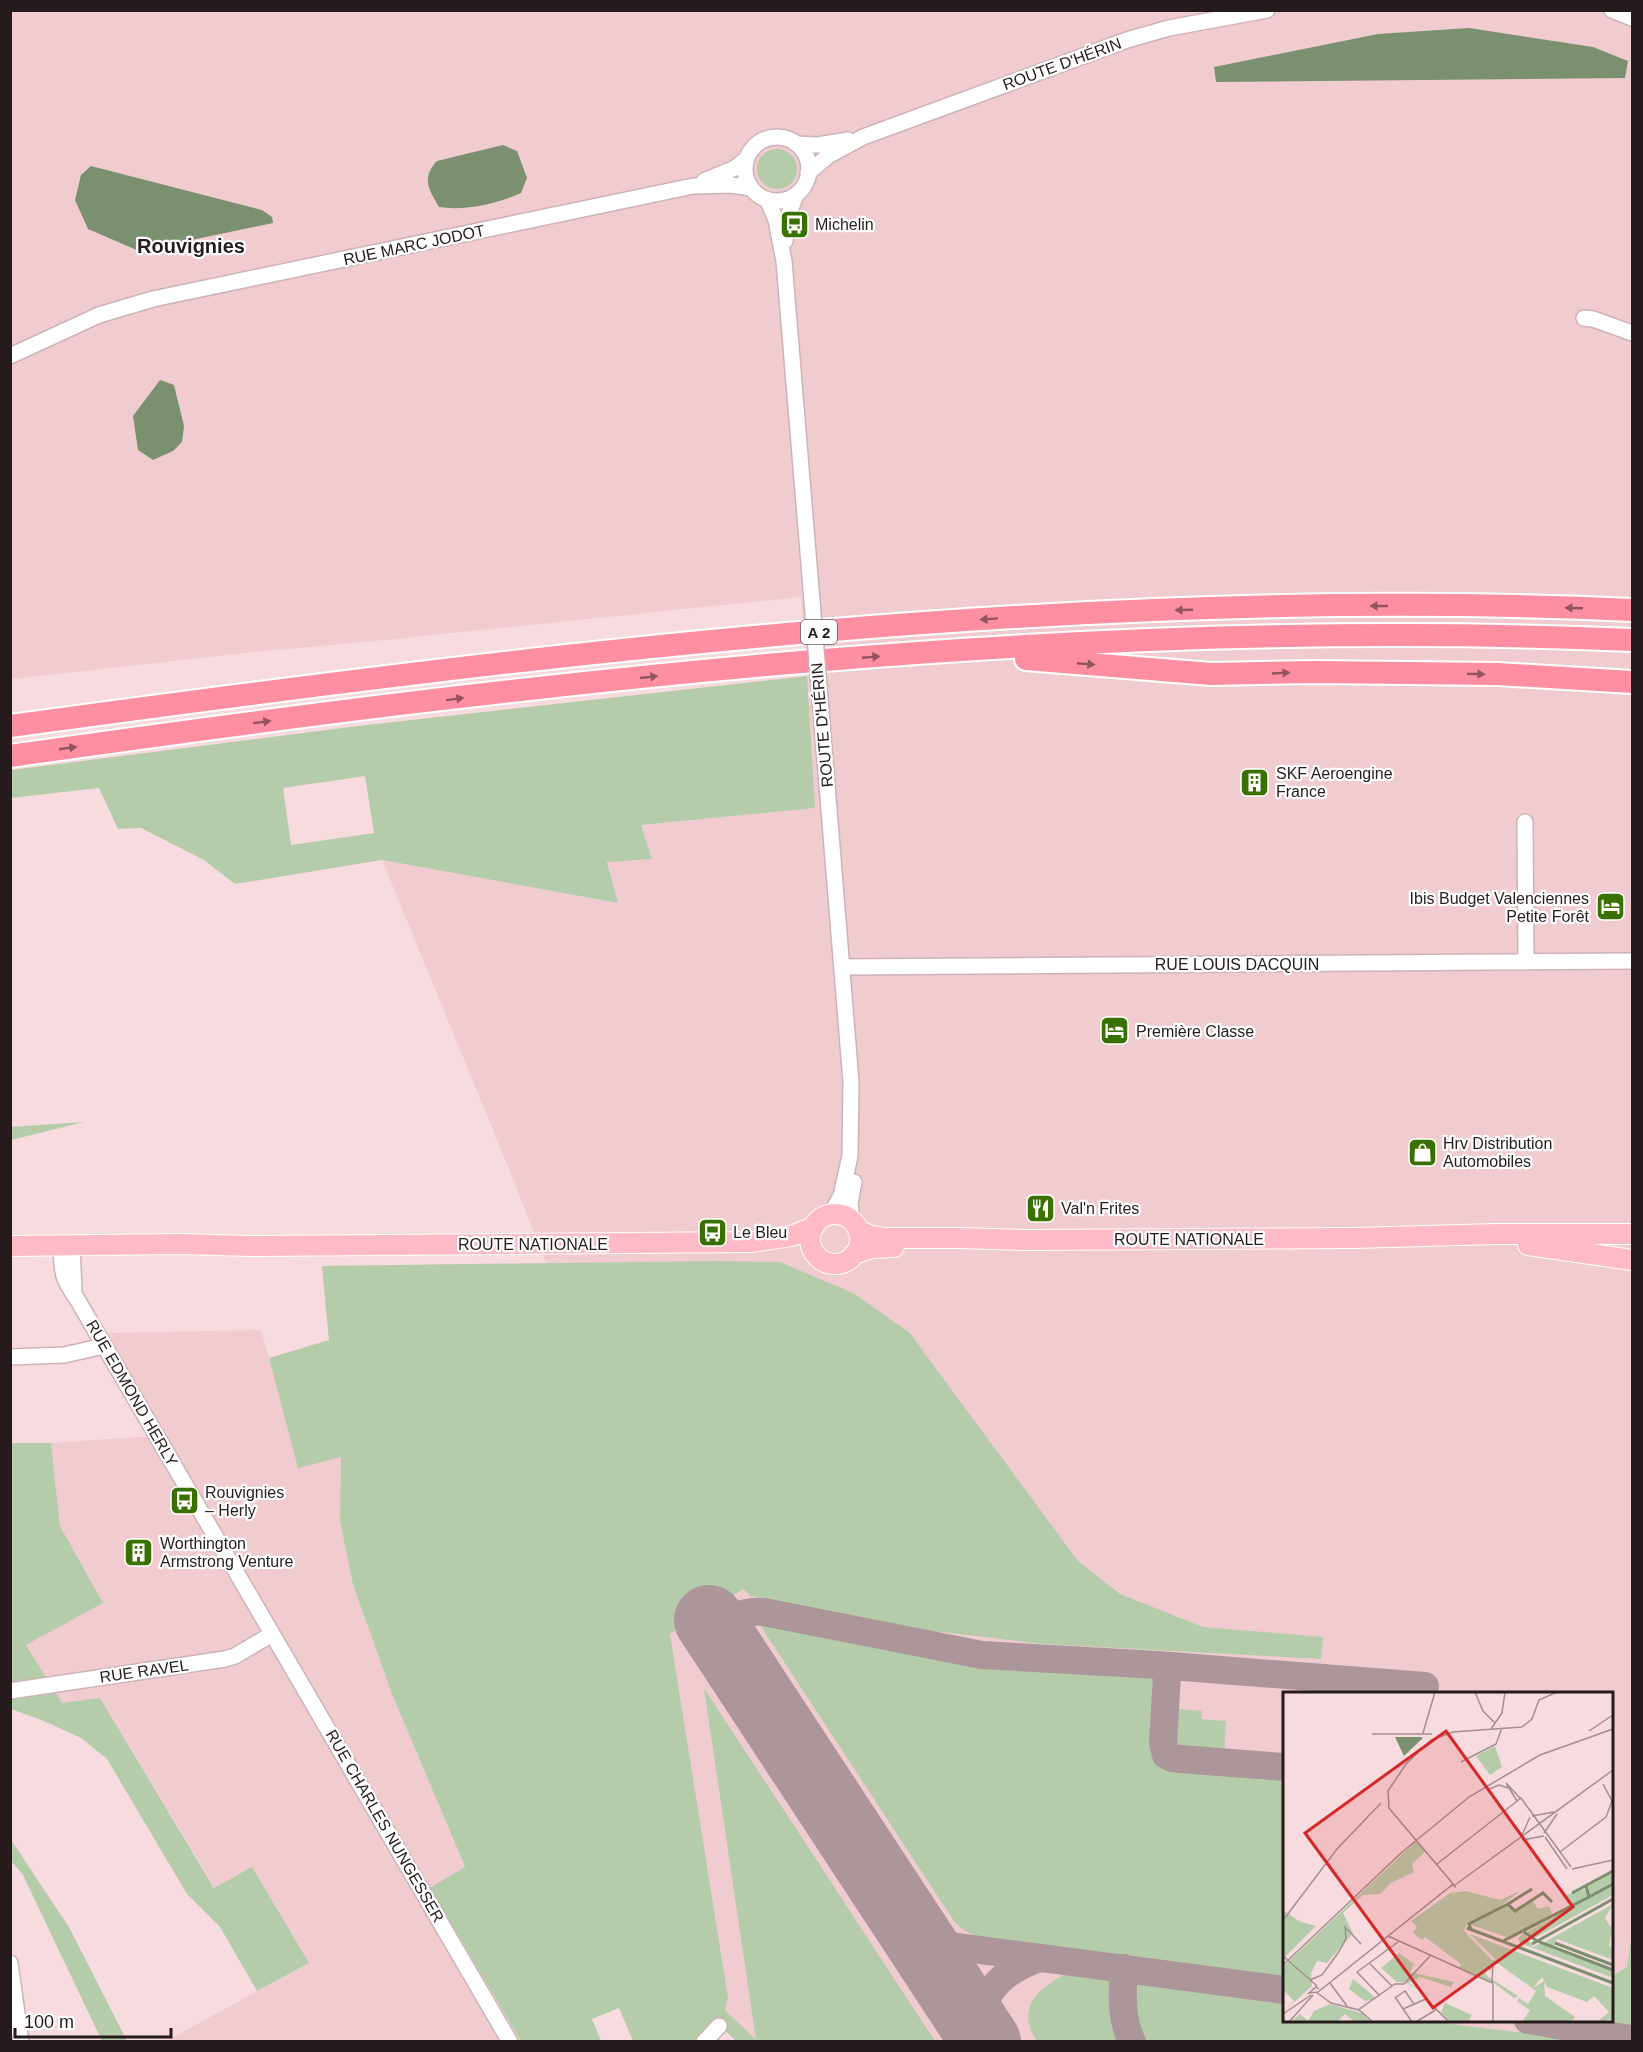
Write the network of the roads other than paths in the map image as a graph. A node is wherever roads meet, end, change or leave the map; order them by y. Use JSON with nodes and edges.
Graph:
{"nodes":[{"id":1,"x":1267,"y":10,"type":"edge"},
{"id":2,"x":1612,"y":10,"type":"edge"},
{"id":3,"x":1632,"y":18,"type":"edge"},
{"id":4,"x":863,"y":137,"type":"junction"},
{"id":5,"x":796,"y":144,"type":"junction"},
{"id":6,"x":746,"y":159,"type":"junction"},
{"id":7,"x":808,"y":173,"type":"junction"},
{"id":8,"x":693,"y":186,"type":"junction"},
{"id":9,"x":752,"y":189,"type":"junction"},
{"id":10,"x":796,"y":195,"type":"junction"},
{"id":11,"x":766,"y":199,"type":"junction"},
{"id":12,"x":784,"y":261,"type":"junction"},
{"id":13,"x":135,"y":304,"type":"junction"},
{"id":14,"x":1584,"y":318,"type":"dead end"},
{"id":15,"x":1632,"y":333,"type":"edge"},
{"id":16,"x":10,"y":356,"type":"edge"},
{"id":17,"x":10,"y":367,"type":"edge"},
{"id":18,"x":1632,"y":610,"type":"edge"},
{"id":19,"x":1632,"y":640,"type":"edge"},
{"id":20,"x":902,"y":655,"type":"junction"},
{"id":21,"x":1632,"y":682,"type":"edge"},
{"id":22,"x":10,"y":726,"type":"edge"},
{"id":23,"x":10,"y":756,"type":"edge"},
{"id":24,"x":1525,"y":822,"type":"dead end"},
{"id":25,"x":1632,"y":961,"type":"edge"},
{"id":26,"x":1526,"y":962,"type":"junction"},
{"id":27,"x":842,"y":967,"type":"junction"},
{"id":28,"x":851,"y":1082,"type":"junction"},
{"id":29,"x":830,"y":1215,"type":"junction"},
{"id":30,"x":1632,"y":1221,"type":"edge"},
{"id":31,"x":855,"y":1225,"type":"junction"},
{"id":32,"x":814,"y":1227,"type":"junction"},
{"id":33,"x":1591,"y":1234,"type":"junction"},
{"id":34,"x":1632,"y":1234,"type":"edge"},
{"id":35,"x":1353,"y":1238,"type":"junction"},
{"id":36,"x":1025,"y":1240,"type":"junction"},
{"id":37,"x":752,"y":1242,"type":"junction"},
{"id":38,"x":1502,"y":1242,"type":"junction"},
{"id":39,"x":10,"y":1245,"type":"edge"},
{"id":40,"x":1632,"y":1245,"type":"edge"},
{"id":41,"x":67,"y":1251,"type":"junction"},
{"id":42,"x":816,"y":1253,"type":"junction"},
{"id":43,"x":854,"y":1254,"type":"junction"},
{"id":44,"x":10,"y":1256,"type":"edge"},
{"id":45,"x":1632,"y":1260,"type":"edge"},
{"id":46,"x":104,"y":1346,"type":"junction"},
{"id":47,"x":10,"y":1357,"type":"edge"},
{"id":48,"x":259,"y":1611,"type":"joint"},
{"id":49,"x":272,"y":1634,"type":"junction"},
{"id":50,"x":10,"y":1691,"type":"edge"},
{"id":51,"x":10,"y":1963,"type":"edge"},
{"id":52,"x":719,"y":2026,"type":"dead end"},
{"id":53,"x":21,"y":2042,"type":"edge"},
{"id":54,"x":510,"y":2042,"type":"edge"},
{"id":55,"x":704,"y":2042,"type":"edge"}],
"edges":[{"from":1,"to":4,"type":"street","name":"ROUTE D'HÉRIN"},
{"from":2,"to":3,"type":"street"},
{"from":4,"to":5,"type":"street","name":"ROUTE D'HÉRIN"},
{"from":4,"to":7,"type":"street","name":"ROUTE D'HÉRIN"},
{"from":5,"to":6,"type":"street"},
{"from":5,"to":7,"type":"street"},
{"from":6,"to":8,"type":"street","name":"RUE MARC JODOT"},
{"from":6,"to":9,"type":"street"},
{"from":7,"to":10,"type":"street"},
{"from":8,"to":9,"type":"street","name":"RUE MARC JODOT"},
{"from":8,"to":13,"type":"street","name":"RUE MARC JODOT"},
{"from":9,"to":11,"type":"street"},
{"from":10,"to":11,"type":"street"},
{"from":10,"to":12,"type":"street","name":"ROUTE D'HÉRIN"},
{"from":11,"to":12,"type":"street","name":"ROUTE D'HÉRIN"},
{"from":12,"to":27,"type":"street","name":"ROUTE D'HÉRIN","bridge":true},
{"from":13,"to":16,"type":"street","name":"RUE MARC JODOT"},
{"from":13,"to":17,"type":"street","name":"RUE MARC JODOT"},
{"from":14,"to":15,"type":"street"},
{"from":18,"to":22,"type":"highway","number":"A 2","one_way":true},
{"from":19,"to":20,"type":"highway","number":"A 2"},
{"from":20,"to":21,"type":"highway","one_way":true},
{"from":23,"to":20,"type":"highway","number":"A 2","one_way":true},
{"from":24,"to":26,"type":"street"},
{"from":25,"to":26,"type":"street","name":"RUE LOUIS DACQUIN"},
{"from":26,"to":27,"type":"street","name":"RUE LOUIS DACQUIN"},
{"from":27,"to":28,"type":"street","name":"ROUTE D'HÉRIN"},
{"from":28,"to":29,"type":"street","name":"ROUTE D'HÉRIN"},
{"from":28,"to":31,"type":"street","name":"ROUTE D'HÉRIN"},
{"from":29,"to":31,"type":"main road"},
{"from":29,"to":32,"type":"main road"},
{"from":30,"to":33,"type":"main road"},
{"from":31,"to":36,"type":"main road","name":"ROUTE NATIONALE"},
{"from":31,"to":43,"type":"main road"},
{"from":32,"to":37,"type":"main road","name":"ROUTE NATIONALE"},
{"from":32,"to":42,"type":"main road"},
{"from":33,"to":34,"type":"main road"},
{"from":33,"to":35,"type":"main road"},
{"from":35,"to":36,"type":"main road","name":"ROUTE NATIONALE"},
{"from":35,"to":38,"type":"main road"},
{"from":36,"to":43,"type":"main road","name":"ROUTE NATIONALE"},
{"from":37,"to":41,"type":"main road","name":"ROUTE NATIONALE"},
{"from":37,"to":42,"type":"main road"},
{"from":38,"to":40,"type":"main road"},
{"from":38,"to":45,"type":"main road"},
{"from":39,"to":41,"type":"main road","name":"ROUTE NATIONALE"},
{"from":41,"to":44,"type":"main road","name":"ROUTE NATIONALE"},
{"from":41,"to":46,"type":"street","name":"RUE EDMOND HERLY"},
{"from":42,"to":43,"type":"main road"},
{"from":46,"to":47,"type":"street"},
{"from":46,"to":48,"type":"street","name":"RUE EDMOND HERLY"},
{"from":48,"to":49,"type":"street","name":"RUE CHARLES NUNGESSER"},
{"from":49,"to":50,"type":"street","name":"RUE RAVEL"},
{"from":49,"to":54,"type":"street","name":"RUE CHARLES NUNGESSER"},
{"from":51,"to":53,"type":"street"},
{"from":52,"to":55,"type":"street"}]}
